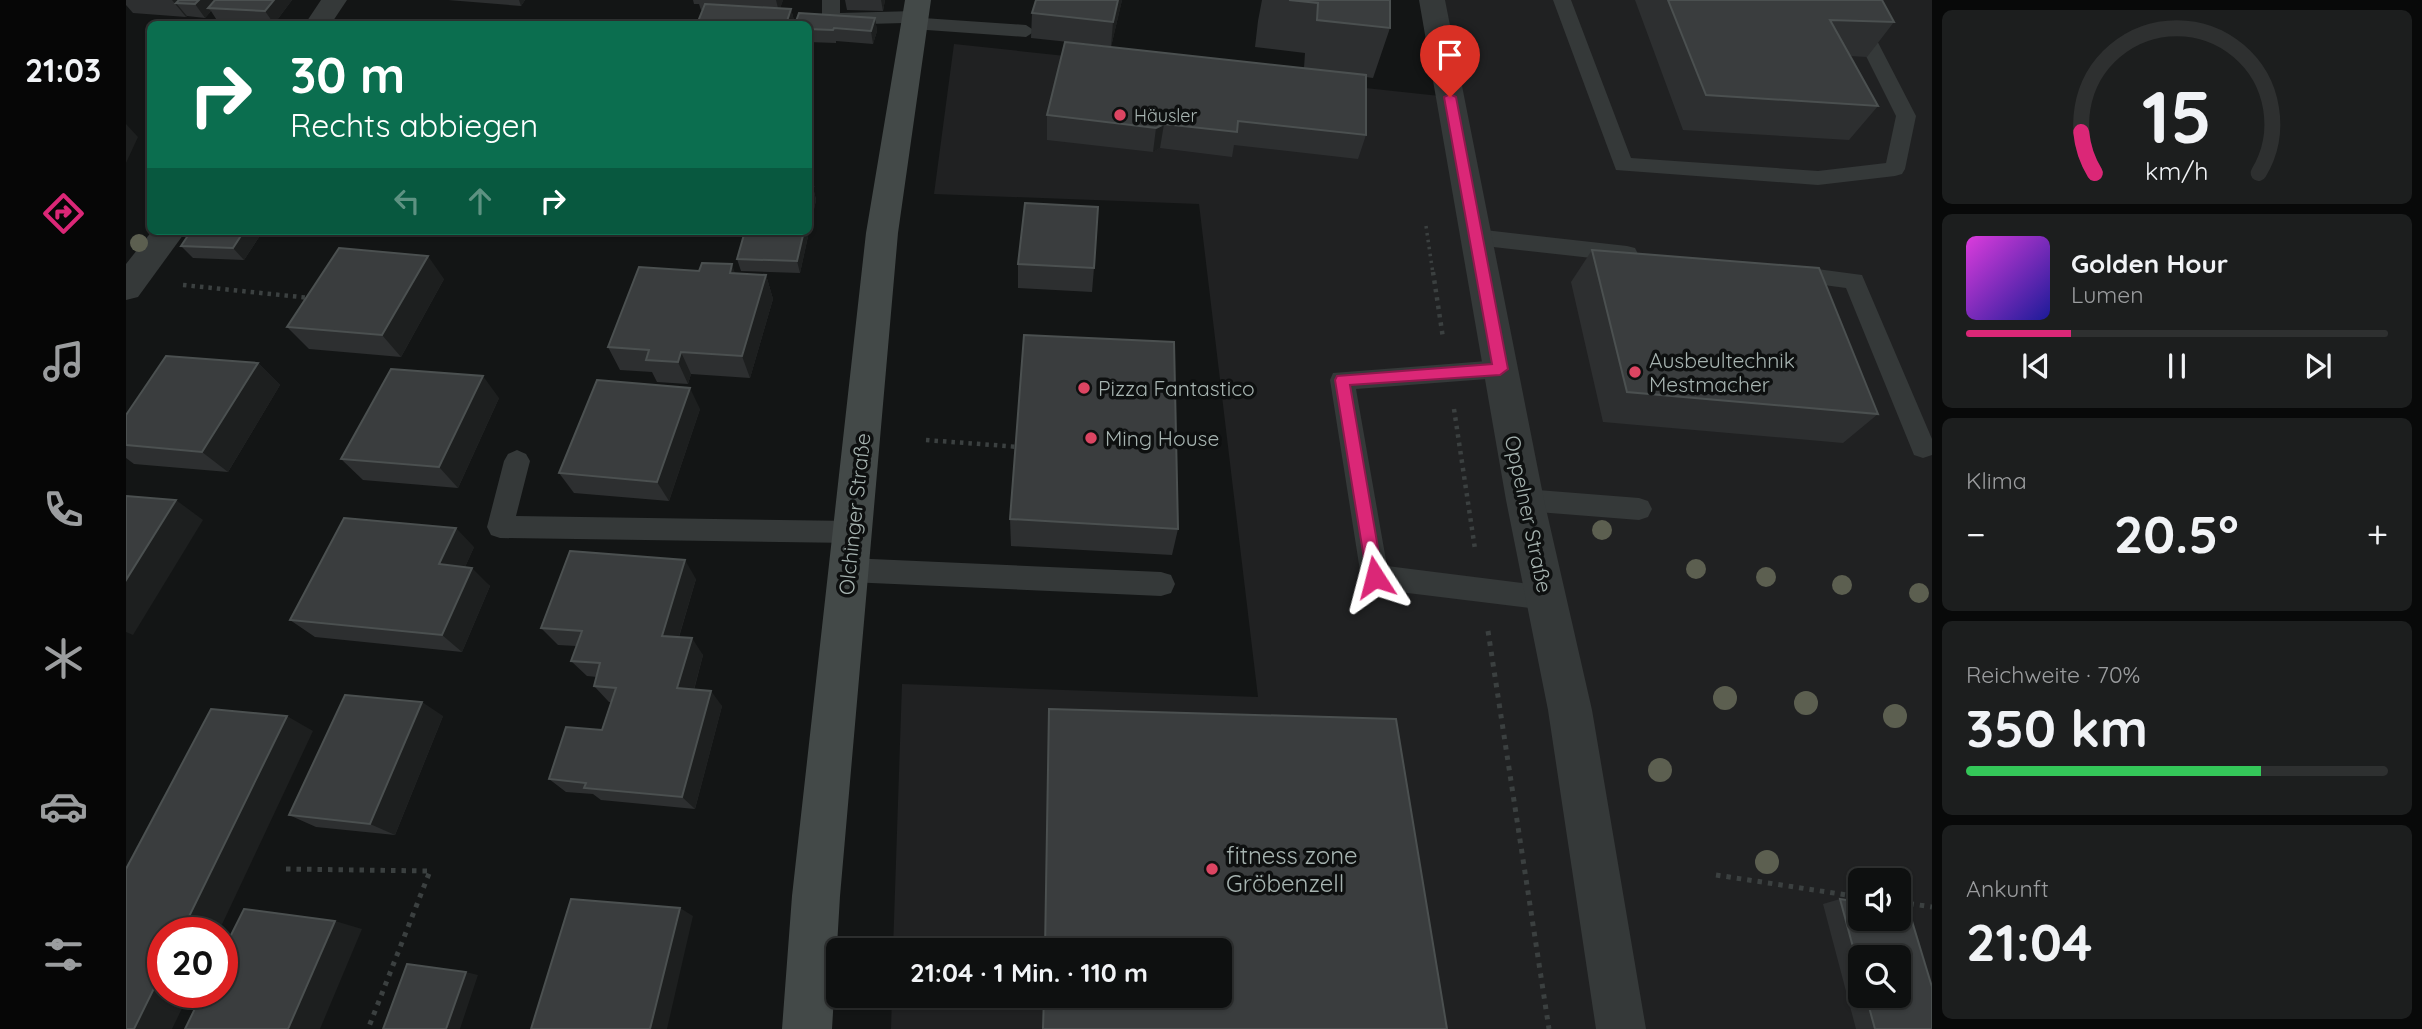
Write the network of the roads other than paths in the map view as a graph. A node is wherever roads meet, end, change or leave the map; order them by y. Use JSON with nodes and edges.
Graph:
{"nodes":[{"id":1,"x":334,"y":0,"type":"edge"},
{"id":2,"x":831,"y":0,"type":"edge"},
{"id":3,"x":1432,"y":0,"type":"edge"},
{"id":4,"x":1562,"y":0,"type":"edge"},
{"id":5,"x":1847,"y":0,"type":"edge"},
{"id":6,"x":915,"y":13,"type":"edge"},
{"id":7,"x":320,"y":21,"type":"edge"},
{"id":8,"x":1026,"y":31,"type":"dead end"},
{"id":9,"x":167,"y":235,"type":"edge"},
{"id":10,"x":1476,"y":237,"type":"junction"},
{"id":11,"x":1651,"y":257,"type":"edge"},
{"id":12,"x":1759,"y":270,"type":"edge"},
{"id":13,"x":129,"y":284,"type":"edge"},
{"id":14,"x":1500,"y":369,"type":"junction"},
{"id":15,"x":1923,"y":448,"type":"dead end"},
{"id":16,"x":517,"y":461,"type":"dead end"},
{"id":17,"x":1525,"y":500,"type":"junction"},
{"id":18,"x":1639,"y":509,"type":"dead end"},
{"id":19,"x":853,"y":532,"type":"junction"},
{"id":20,"x":849,"y":570,"type":"junction"},
{"id":21,"x":1161,"y":584,"type":"dead end"},
{"id":22,"x":1546,"y":598,"type":"junction"},
{"id":23,"x":807,"y":1029,"type":"edge"},
{"id":24,"x":1621,"y":1029,"type":"edge"}],
"edges":[{"from":1,"to":7,"type":"street"},
{"from":2,"to":6,"type":"lane"},
{"from":3,"to":10,"type":"street","name":"Oppelner Straße"},
{"from":4,"to":5,"type":"lane"},
{"from":6,"to":8,"type":"lane"},
{"from":6,"to":19,"type":"main road","name":"Olchinger Straße"},
{"from":9,"to":13,"type":"street"},
{"from":10,"to":11,"type":"lane"},
{"from":10,"to":14,"type":"street","name":"Oppelner Straße"},
{"from":12,"to":15,"type":"lane"},
{"from":14,"to":17,"type":"street","name":"Oppelner Straße"},
{"from":14,"to":22,"type":"lane"},
{"from":16,"to":19,"type":"lane"},
{"from":17,"to":18,"type":"lane"},
{"from":17,"to":22,"type":"street","name":"Oppelner Straße"},
{"from":19,"to":20,"type":"main road","name":"Olchinger Straße"},
{"from":20,"to":21,"type":"lane"},
{"from":20,"to":23,"type":"main road","name":"Olchinger Straße"},
{"from":22,"to":24,"type":"street","name":"Oppelner Straße"}]}
